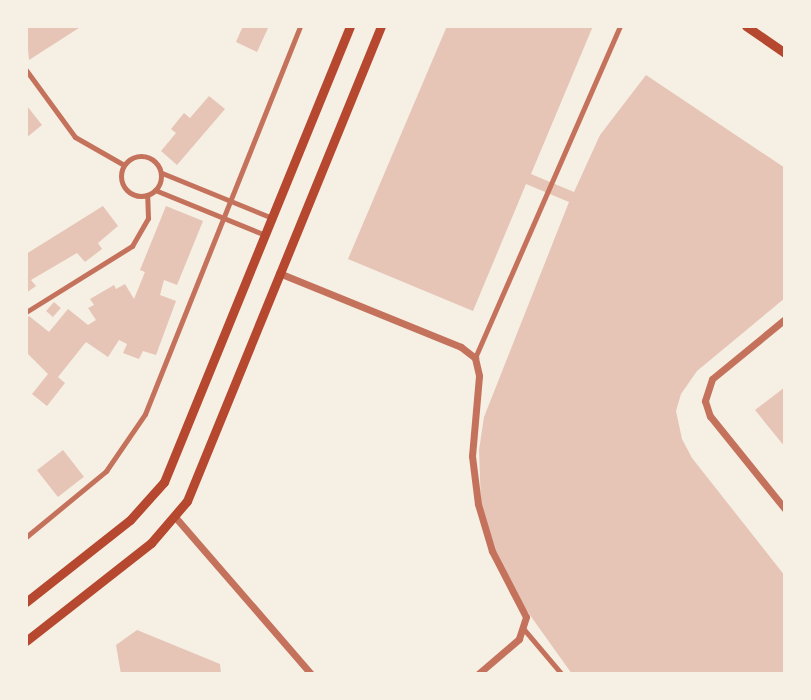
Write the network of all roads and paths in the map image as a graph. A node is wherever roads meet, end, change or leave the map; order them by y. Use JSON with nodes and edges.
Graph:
{"nodes":[{"id":1,"x":300,"y":26,"type":"edge"},
{"id":2,"x":350,"y":26,"type":"edge"},
{"id":3,"x":380,"y":26,"type":"edge"},
{"id":4,"x":620,"y":26,"type":"edge"},
{"id":5,"x":746,"y":26,"type":"edge"},
{"id":6,"x":785,"y":54,"type":"edge"},
{"id":7,"x":26,"y":70,"type":"edge"},
{"id":8,"x":124,"y":165,"type":"junction"},
{"id":9,"x":162,"y":174,"type":"junction"},
{"id":10,"x":155,"y":190,"type":"junction"},
{"id":11,"x":147,"y":195,"type":"junction"},
{"id":12,"x":229,"y":200,"type":"junction"},
{"id":13,"x":222,"y":217,"type":"junction"},
{"id":14,"x":272,"y":218,"type":"junction"},
{"id":15,"x":265,"y":234,"type":"junction"},
{"id":16,"x":279,"y":273,"type":"junction"},
{"id":17,"x":26,"y":312,"type":"edge"},
{"id":18,"x":785,"y":319,"type":"edge"},
{"id":19,"x":476,"y":358,"type":"junction"},
{"id":20,"x":785,"y":509,"type":"edge"},
{"id":21,"x":176,"y":518,"type":"junction"},
{"id":22,"x":26,"y":537,"type":"edge"},
{"id":23,"x":26,"y":602,"type":"edge"},
{"id":24,"x":524,"y":629,"type":"junction"},
{"id":25,"x":26,"y":641,"type":"edge"},
{"id":26,"x":310,"y":674,"type":"edge"},
{"id":27,"x":478,"y":674,"type":"edge"},
{"id":28,"x":562,"y":674,"type":"edge"}],
"edges":[{"from":1,"to":12,"type":"street"},
{"from":2,"to":14,"type":"main road"},
{"from":3,"to":16,"type":"main road"},
{"from":4,"to":19,"type":"street"},
{"from":5,"to":6,"type":"main road"},
{"from":7,"to":8,"type":"street"},
{"from":8,"to":9,"type":"street"},
{"from":8,"to":11,"type":"street"},
{"from":9,"to":10,"type":"street"},
{"from":9,"to":12,"type":"street"},
{"from":10,"to":11,"type":"street"},
{"from":10,"to":13,"type":"street"},
{"from":11,"to":17,"type":"street"},
{"from":12,"to":13,"type":"street"},
{"from":12,"to":14,"type":"street"},
{"from":13,"to":15,"type":"street"},
{"from":13,"to":22,"type":"street"},
{"from":14,"to":15,"type":"main road"},
{"from":15,"to":23,"type":"main road"},
{"from":16,"to":19,"type":"street"},
{"from":16,"to":21,"type":"main road"},
{"from":18,"to":20,"type":"street"},
{"from":19,"to":24,"type":"street"},
{"from":21,"to":25,"type":"main road"},
{"from":21,"to":26,"type":"street"},
{"from":24,"to":27,"type":"street"},
{"from":24,"to":28,"type":"street"}]}
